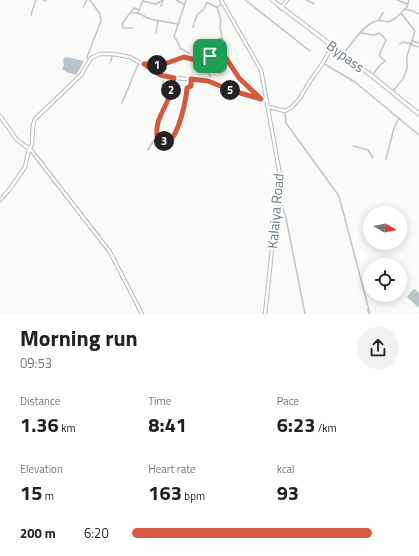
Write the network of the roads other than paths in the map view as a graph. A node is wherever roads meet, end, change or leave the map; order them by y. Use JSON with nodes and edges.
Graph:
{"nodes":[{"id":1,"x":36,"y":0,"type":"edge"},
{"id":2,"x":87,"y":0,"type":"edge"},
{"id":3,"x":90,"y":0,"type":"edge"},
{"id":4,"x":163,"y":0,"type":"edge"},
{"id":5,"x":176,"y":0,"type":"edge"},
{"id":6,"x":186,"y":0,"type":"edge"},
{"id":7,"x":245,"y":0,"type":"edge"},
{"id":8,"x":272,"y":0,"type":"edge"},
{"id":9,"x":287,"y":0,"type":"edge"},
{"id":10,"x":308,"y":0,"type":"edge"},
{"id":11,"x":397,"y":0,"type":"edge"},
{"id":12,"x":409,"y":0,"type":"edge"},
{"id":13,"x":143,"y":1,"type":"edge"},
{"id":14,"x":222,"y":2,"type":"edge"},
{"id":15,"x":184,"y":4,"type":"junction"},
{"id":16,"x":314,"y":4,"type":"dead end"},
{"id":17,"x":407,"y":4,"type":"junction"},
{"id":18,"x":161,"y":6,"type":"dead end"},
{"id":19,"x":83,"y":7,"type":"dead end"},
{"id":20,"x":217,"y":7,"type":"junction"},
{"id":21,"x":281,"y":8,"type":"junction"},
{"id":22,"x":404,"y":9,"type":"junction"},
{"id":23,"x":139,"y":10,"type":"junction"},
{"id":24,"x":130,"y":13,"type":"junction"},
{"id":25,"x":138,"y":13,"type":"junction"},
{"id":26,"x":383,"y":13,"type":"dead end"},
{"id":27,"x":401,"y":13,"type":"junction"},
{"id":28,"x":419,"y":14,"type":"edge"},
{"id":29,"x":31,"y":15,"type":"dead end"},
{"id":30,"x":158,"y":21,"type":"junction"},
{"id":31,"x":378,"y":21,"type":"junction"},
{"id":32,"x":177,"y":24,"type":"junction"},
{"id":33,"x":193,"y":27,"type":"dead end"},
{"id":34,"x":133,"y":28,"type":"dead end"},
{"id":35,"x":156,"y":32,"type":"dead end"},
{"id":36,"x":360,"y":33,"type":"junction"},
{"id":37,"x":223,"y":39,"type":"junction"},
{"id":38,"x":413,"y":41,"type":"junction"},
{"id":39,"x":419,"y":43,"type":"edge"},
{"id":40,"x":400,"y":44,"type":"dead end"},
{"id":41,"x":411,"y":44,"type":"junction"},
{"id":42,"x":332,"y":46,"type":"junction"},
{"id":43,"x":419,"y":47,"type":"edge"},
{"id":44,"x":310,"y":51,"type":"dead end"},
{"id":45,"x":113,"y":54,"type":"junction"},
{"id":46,"x":343,"y":54,"type":"junction"},
{"id":47,"x":210,"y":56,"type":"junction"},
{"id":48,"x":187,"y":58,"type":"junction"},
{"id":49,"x":226,"y":58,"type":"junction"},
{"id":50,"x":89,"y":60,"type":"junction"},
{"id":51,"x":139,"y":62,"type":"junction"},
{"id":52,"x":110,"y":63,"type":"dead end"},
{"id":53,"x":323,"y":63,"type":"junction"},
{"id":54,"x":144,"y":64,"type":"junction"},
{"id":55,"x":230,"y":64,"type":"junction"},
{"id":56,"x":201,"y":66,"type":"dead end"},
{"id":57,"x":217,"y":69,"type":"dead end"},
{"id":58,"x":372,"y":76,"type":"junction"},
{"id":59,"x":165,"y":77,"type":"junction"},
{"id":60,"x":174,"y":78,"type":"junction"},
{"id":61,"x":191,"y":79,"type":"junction"},
{"id":62,"x":208,"y":81,"type":"junction"},
{"id":63,"x":162,"y":85,"type":"dead end"},
{"id":64,"x":392,"y":92,"type":"junction"},
{"id":65,"x":261,"y":99,"type":"junction"},
{"id":66,"x":268,"y":100,"type":"junction"},
{"id":67,"x":122,"y":103,"type":"dead end"},
{"id":68,"x":269,"y":107,"type":"junction"},
{"id":69,"x":285,"y":111,"type":"junction"},
{"id":70,"x":418,"y":112,"type":"edge"},
{"id":71,"x":0,"y":116,"type":"edge"},
{"id":72,"x":399,"y":118,"type":"junction"},
{"id":73,"x":419,"y":135,"type":"edge"},
{"id":74,"x":157,"y":136,"type":"junction"},
{"id":75,"x":353,"y":146,"type":"dead end"},
{"id":76,"x":30,"y":149,"type":"junction"},
{"id":77,"x":148,"y":150,"type":"dead end"},
{"id":78,"x":373,"y":158,"type":"dead end"},
{"id":79,"x":386,"y":158,"type":"dead end"},
{"id":80,"x":278,"y":195,"type":"junction"},
{"id":81,"x":0,"y":200,"type":"edge"},
{"id":82,"x":142,"y":314,"type":"edge"},
{"id":83,"x":265,"y":314,"type":"edge"},
{"id":84,"x":305,"y":314,"type":"edge"},
{"id":85,"x":370,"y":314,"type":"edge"}],
"edges":[{"from":1,"to":29,"type":"street"},
{"from":2,"to":19,"type":"street"},
{"from":3,"to":50,"type":"street"},
{"from":4,"to":13,"type":"street"},
{"from":4,"to":18,"type":"street"},
{"from":5,"to":15,"type":"street"},
{"from":6,"to":15,"type":"street"},
{"from":7,"to":44,"type":"street"},
{"from":8,"to":21,"type":"main road","name":"Bypass"},
{"from":9,"to":21,"type":"street"},
{"from":10,"to":16,"type":"street"},
{"from":11,"to":17,"type":"street"},
{"from":12,"to":17,"type":"street"},
{"from":13,"to":23,"type":"street"},
{"from":14,"to":20,"type":"street"},
{"from":14,"to":66,"type":"street","name":"Kalaiya Road"},
{"from":15,"to":32,"type":"street"},
{"from":17,"to":22,"type":"street"},
{"from":20,"to":33,"type":"street"},
{"from":20,"to":37,"type":"street"},
{"from":21,"to":42,"type":"main road","name":"Bypass"},
{"from":22,"to":27,"type":"street"},
{"from":22,"to":28,"type":"street"},
{"from":23,"to":24,"type":"street"},
{"from":23,"to":25,"type":"street"},
{"from":24,"to":25,"type":"street"},
{"from":24,"to":34,"type":"street"},
{"from":25,"to":30,"type":"street"},
{"from":26,"to":31,"type":"street"},
{"from":27,"to":31,"type":"street"},
{"from":27,"to":38,"type":"street"},
{"from":30,"to":32,"type":"street"},
{"from":30,"to":35,"type":"street"},
{"from":31,"to":36,"type":"street"},
{"from":32,"to":48,"type":"street"},
{"from":36,"to":46,"type":"street"},
{"from":36,"to":58,"type":"street"},
{"from":37,"to":47,"type":"street"},
{"from":37,"to":49,"type":"street"},
{"from":38,"to":39,"type":"street"},
{"from":38,"to":41,"type":"street"},
{"from":40,"to":41,"type":"street"},
{"from":41,"to":43,"type":"street"},
{"from":41,"to":64,"type":"street"},
{"from":42,"to":46,"type":"main road","name":"Bypass"},
{"from":42,"to":53,"type":"street"},
{"from":45,"to":50,"type":"street"},
{"from":45,"to":51,"type":"street"},
{"from":45,"to":52,"type":"street"},
{"from":46,"to":58,"type":"main road","name":"Bypass"},
{"from":47,"to":48,"type":"street"},
{"from":47,"to":49,"type":"street"},
{"from":48,"to":54,"type":"street"},
{"from":49,"to":55,"type":"street"},
{"from":50,"to":76,"type":"street"},
{"from":51,"to":54,"type":"street"},
{"from":51,"to":67,"type":"street"},
{"from":53,"to":69,"type":"street"},
{"from":53,"to":72,"type":"street"},
{"from":54,"to":59,"type":"street"},
{"from":55,"to":57,"type":"street"},
{"from":55,"to":65,"type":"street"},
{"from":56,"to":62,"type":"street"},
{"from":58,"to":64,"type":"main road","name":"Bypass"},
{"from":59,"to":60,"type":"street"},
{"from":59,"to":63,"type":"street"},
{"from":60,"to":61,"type":"street"},
{"from":60,"to":74,"type":"street"},
{"from":61,"to":62,"type":"street"},
{"from":61,"to":74,"type":"street"},
{"from":62,"to":65,"type":"street"},
{"from":64,"to":70,"type":"main road","name":"Bypass"},
{"from":65,"to":66,"type":"street"},
{"from":66,"to":68,"type":"street","name":"Kalaiya Road"},
{"from":68,"to":69,"type":"street"},
{"from":68,"to":80,"type":"street","name":"Kalaiya Road"},
{"from":69,"to":85,"type":"street"},
{"from":71,"to":76,"type":"street"},
{"from":72,"to":73,"type":"street"},
{"from":72,"to":79,"type":"street"},
{"from":74,"to":77,"type":"street"},
{"from":75,"to":78,"type":"street"},
{"from":76,"to":81,"type":"street"},
{"from":76,"to":82,"type":"street"},
{"from":80,"to":83,"type":"street","name":"Kalaiya Road"},
{"from":80,"to":84,"type":"street"}]}
